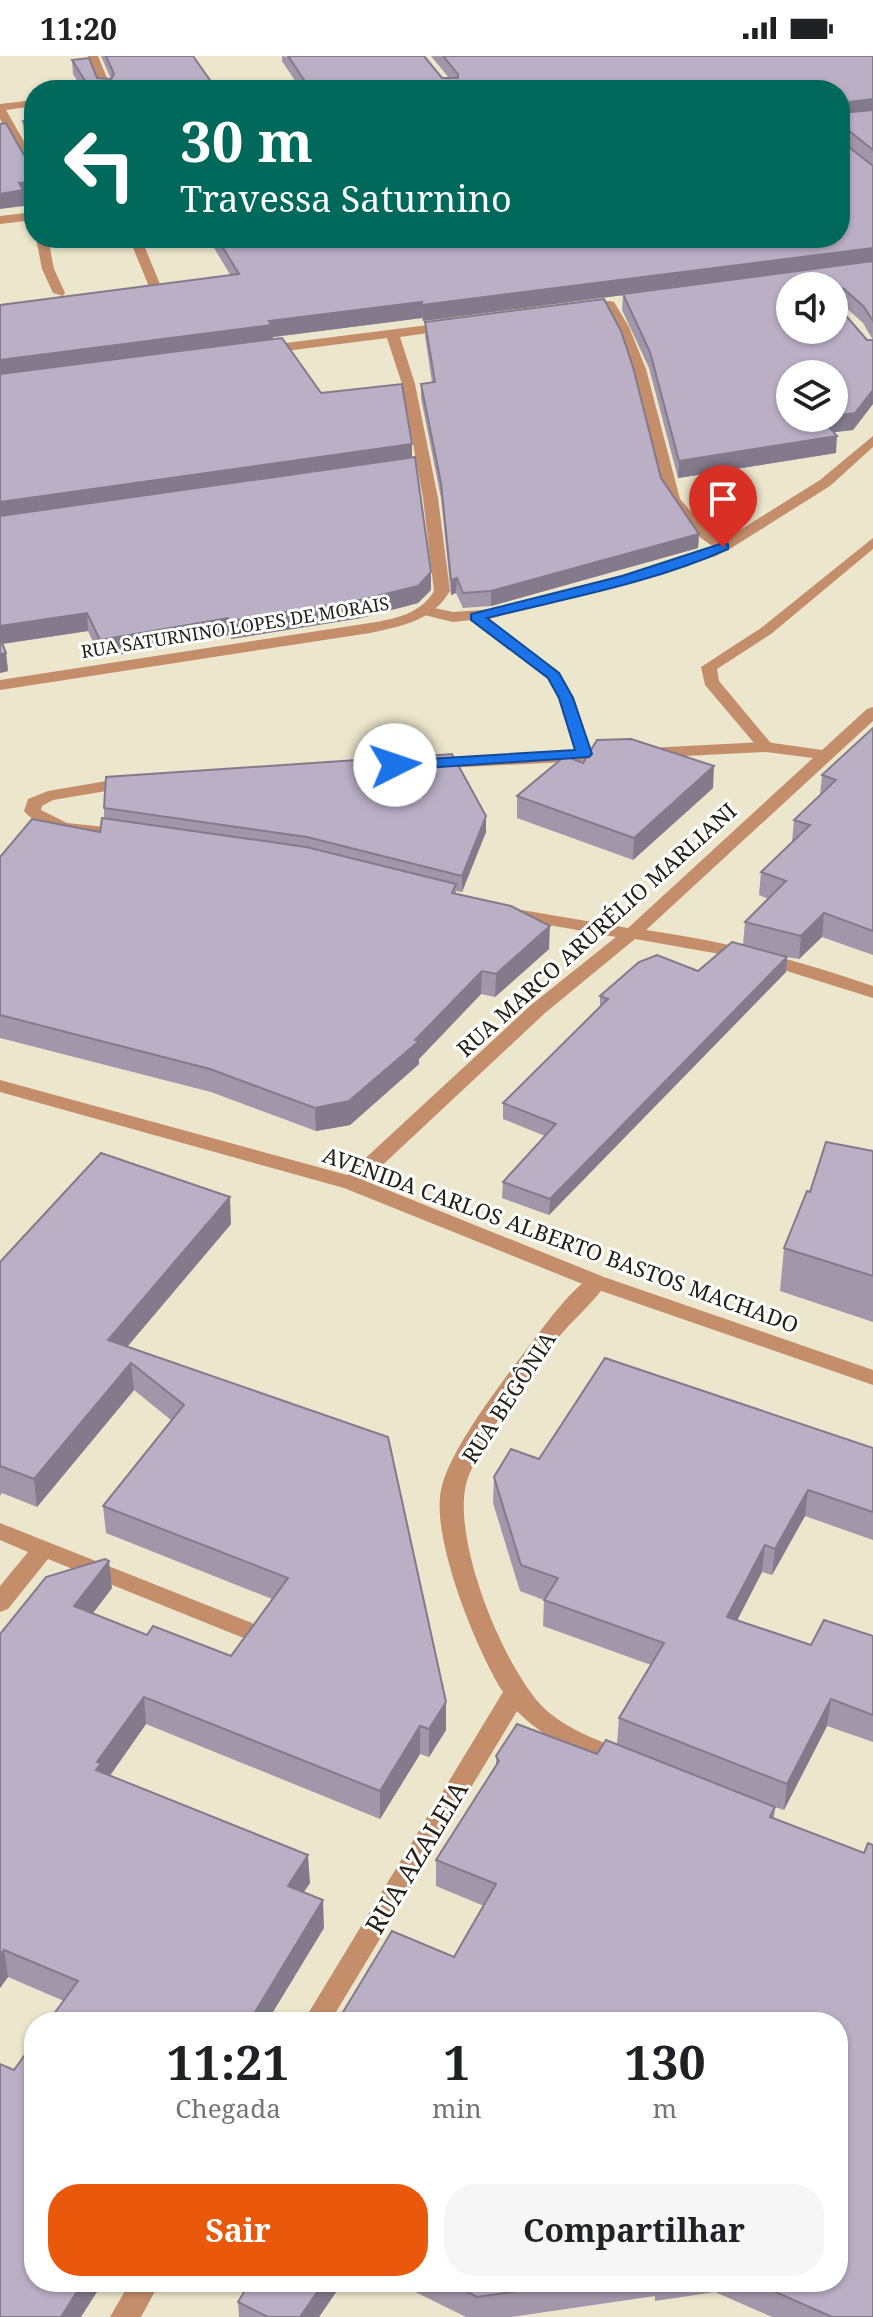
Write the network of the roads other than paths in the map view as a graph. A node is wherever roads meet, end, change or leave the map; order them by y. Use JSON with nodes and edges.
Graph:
{"nodes":[{"id":1,"x":93,"y":56,"type":"edge"},
{"id":2,"x":102,"y":80,"type":"edge"},
{"id":3,"x":24,"y":104,"type":"edge"},
{"id":4,"x":0,"y":108,"type":"edge"},
{"id":5,"x":24,"y":151,"type":"edge"},
{"id":6,"x":24,"y":217,"type":"edge"},
{"id":7,"x":0,"y":220,"type":"edge"},
{"id":8,"x":44,"y":248,"type":"edge"},
{"id":9,"x":139,"y":248,"type":"edge"},
{"id":10,"x":156,"y":289,"type":"edge"},
{"id":11,"x":59,"y":293,"type":"dead end"},
{"id":12,"x":624,"y":303,"type":"edge"},
{"id":13,"x":609,"y":305,"type":"junction"},
{"id":14,"x":562,"y":311,"type":"edge"},
{"id":15,"x":470,"y":324,"type":"edge"},
{"id":16,"x":392,"y":334,"type":"junction"},
{"id":17,"x":243,"y":353,"type":"edge"},
{"id":18,"x":873,"y":440,"type":"edge"},
{"id":19,"x":873,"y":542,"type":"edge"},
{"id":20,"x":723,"y":547,"type":"junction"},
{"id":21,"x":425,"y":611,"type":"junction"},
{"id":22,"x":476,"y":617,"type":"junction"},
{"id":23,"x":0,"y":685,"type":"edge"},
{"id":24,"x":873,"y":712,"type":"edge"},
{"id":25,"x":766,"y":747,"type":"junction"},
{"id":26,"x":584,"y":754,"type":"junction"},
{"id":27,"x":823,"y":755,"type":"junction"},
{"id":28,"x":348,"y":768,"type":"edge"},
{"id":29,"x":144,"y":781,"type":"edge"},
{"id":30,"x":142,"y":836,"type":"edge"},
{"id":31,"x":486,"y":907,"type":"edge"},
{"id":32,"x":631,"y":934,"type":"junction"},
{"id":33,"x":873,"y":992,"type":"edge"},
{"id":34,"x":0,"y":1086,"type":"edge"},
{"id":35,"x":351,"y":1183,"type":"junction"},
{"id":36,"x":597,"y":1282,"type":"junction"},
{"id":37,"x":873,"y":1378,"type":"edge"},
{"id":38,"x":0,"y":1531,"type":"edge"},
{"id":39,"x":43,"y":1549,"type":"junction"},
{"id":40,"x":0,"y":1603,"type":"edge"},
{"id":41,"x":244,"y":1629,"type":"dead end"},
{"id":42,"x":516,"y":1692,"type":"junction"},
{"id":43,"x":648,"y":1771,"type":"edge"},
{"id":44,"x":322,"y":2012,"type":"edge"},
{"id":45,"x":140,"y":2292,"type":"edge"},
{"id":46,"x":125,"y":2317,"type":"edge"}],
"edges":[{"from":1,"to":2,"type":"street"},
{"from":3,"to":4,"type":"street"},
{"from":4,"to":5,"type":"street"},
{"from":6,"to":7,"type":"street"},
{"from":8,"to":11,"type":"street"},
{"from":9,"to":10,"type":"street"},
{"from":12,"to":13,"type":"street"},
{"from":13,"to":14,"type":"street"},
{"from":13,"to":20,"type":"street"},
{"from":15,"to":16,"type":"street"},
{"from":16,"to":17,"type":"street"},
{"from":16,"to":21,"type":"street"},
{"from":18,"to":20,"type":"street"},
{"from":19,"to":25,"type":"street"},
{"from":20,"to":22,"type":"street"},
{"from":21,"to":22,"type":"street"},
{"from":21,"to":23,"type":"street","name":"RUA SATURNINO LOPES DE MORAIS"},
{"from":22,"to":26,"type":"street"},
{"from":24,"to":27,"type":"street","name":"RUA MARCO ARURÉLIO MARLIANI"},
{"from":25,"to":26,"type":"street"},
{"from":25,"to":27,"type":"street"},
{"from":26,"to":28,"type":"street"},
{"from":27,"to":32,"type":"street","name":"RUA MARCO ARURÉLIO MARLIANI"},
{"from":29,"to":30,"type":"street"},
{"from":31,"to":32,"type":"street"},
{"from":32,"to":33,"type":"street"},
{"from":32,"to":35,"type":"street","name":"RUA MARCO ARURÉLIO MARLIANI"},
{"from":34,"to":35,"type":"street","name":"AVENIDA CARLOS ALBERTO BASTOS MACHADO"},
{"from":35,"to":36,"type":"street","name":"AVENIDA CARLOS ALBERTO BASTOS MACHADO"},
{"from":36,"to":37,"type":"street","name":"AVENIDA CARLOS ALBERTO BASTOS MACHADO"},
{"from":36,"to":42,"type":"street","name":"RUA BEGÔNIA"},
{"from":38,"to":39,"type":"street"},
{"from":39,"to":40,"type":"street"},
{"from":39,"to":41,"type":"street"},
{"from":42,"to":43,"type":"street","name":"RUA BEGÔNIA"},
{"from":42,"to":44,"type":"street","name":"RUA AZALEIA"},
{"from":45,"to":46,"type":"street"}]}
